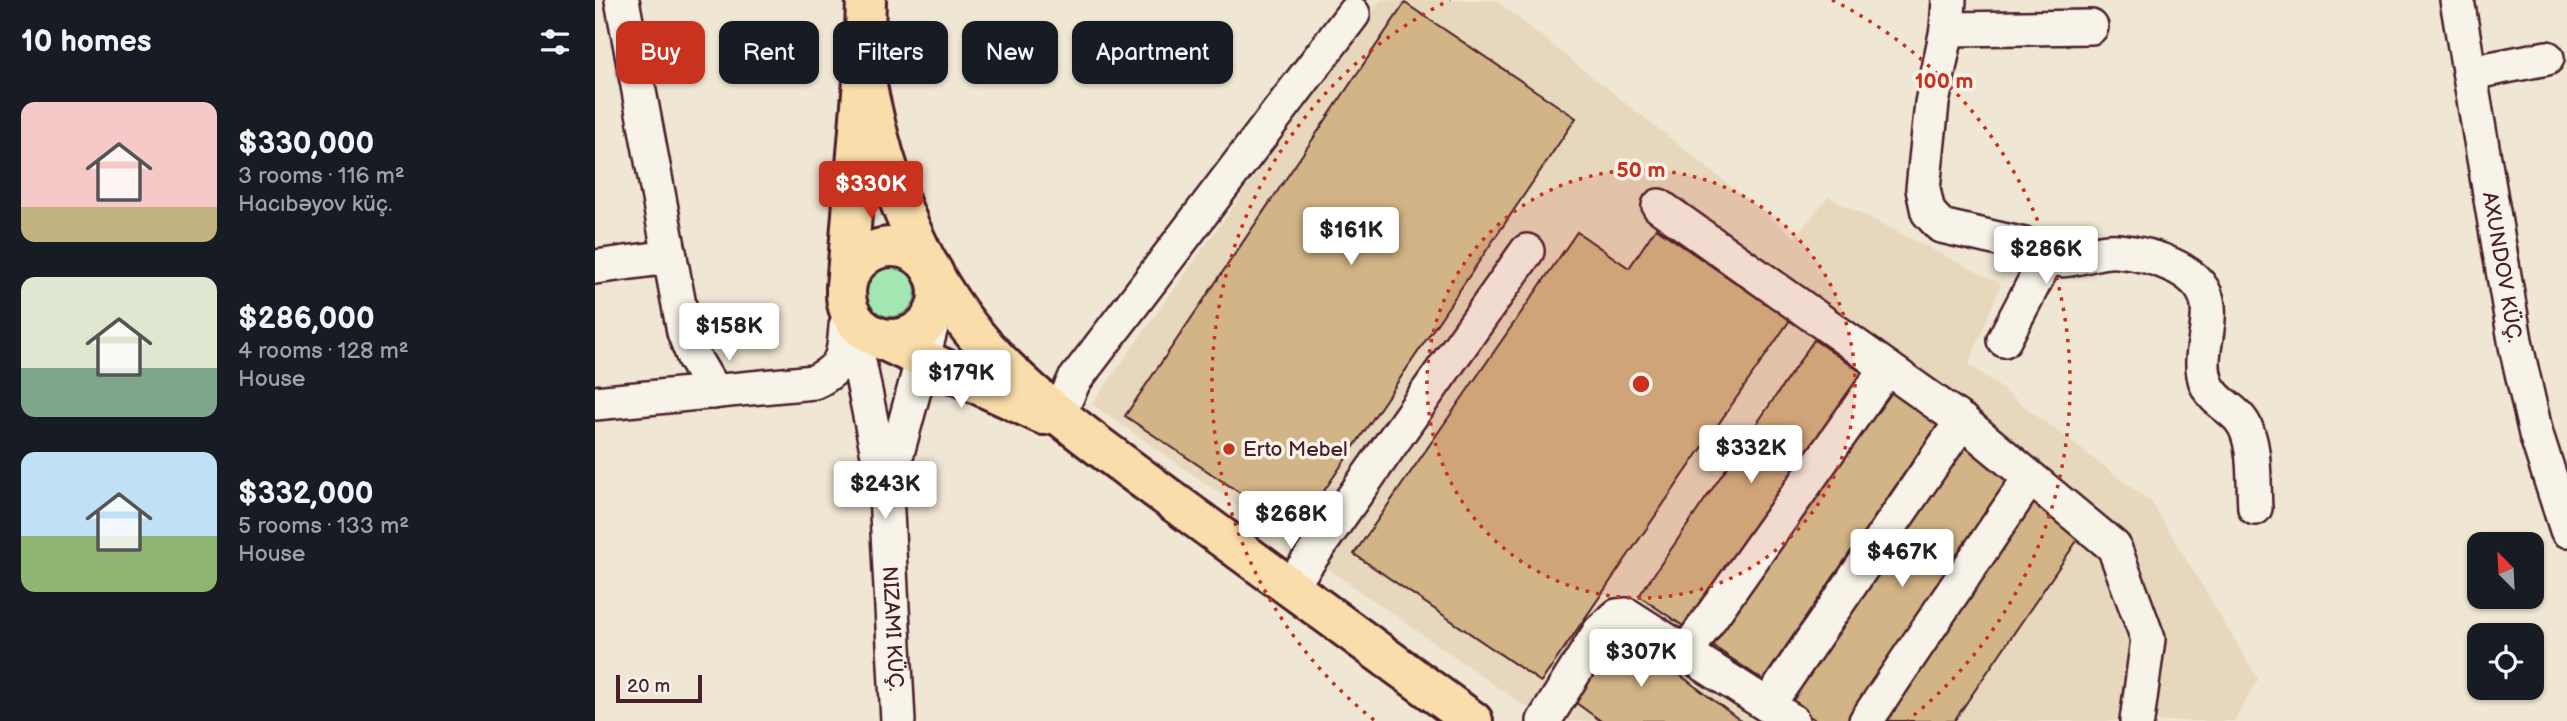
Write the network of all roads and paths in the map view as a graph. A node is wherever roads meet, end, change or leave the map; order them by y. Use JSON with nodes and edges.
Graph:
{"nodes":[{"id":1,"x":622,"y":0,"type":"edge"},
{"id":2,"x":866,"y":0,"type":"edge"},
{"id":3,"x":2457,"y":0,"type":"edge"},
{"id":4,"x":1353,"y":14,"type":"dead end"},
{"id":5,"x":1948,"y":14,"type":"edge"},
{"id":6,"x":865,"y":21,"type":"edge"},
{"id":7,"x":2091,"y":27,"type":"dead end"},
{"id":8,"x":2547,"y":58,"type":"dead end"},
{"id":9,"x":2470,"y":73,"type":"junction"},
{"id":10,"x":862,"y":84,"type":"edge"},
{"id":11,"x":867,"y":84,"type":"edge"},
{"id":12,"x":1659,"y":206,"type":"dead end"},
{"id":13,"x":1527,"y":251,"type":"dead end"},
{"id":14,"x":670,"y":257,"type":"junction"},
{"id":15,"x":2047,"y":258,"type":"junction"},
{"id":16,"x":595,"y":267,"type":"edge"},
{"id":17,"x":936,"y":290,"type":"junction"},
{"id":18,"x":847,"y":295,"type":"junction"},
{"id":19,"x":875,"y":336,"type":"junction"},
{"id":20,"x":2004,"y":340,"type":"dead end"},
{"id":21,"x":921,"y":359,"type":"junction"},
{"id":22,"x":1887,"y":368,"type":"junction"},
{"id":23,"x":714,"y":391,"type":"junction"},
{"id":24,"x":595,"y":403,"type":"edge"},
{"id":25,"x":1067,"y":421,"type":"junction"},
{"id":26,"x":1962,"y":421,"type":"junction"},
{"id":27,"x":2029,"y":479,"type":"junction"},
{"id":28,"x":886,"y":494,"type":"junction"},
{"id":29,"x":2255,"y":508,"type":"dead end"},
{"id":30,"x":2567,"y":530,"type":"edge"},
{"id":31,"x":1290,"y":587,"type":"junction"},
{"id":32,"x":1687,"y":650,"type":"junction"},
{"id":33,"x":1780,"y":713,"type":"edge"},
{"id":34,"x":898,"y":721,"type":"edge"},
{"id":35,"x":1473,"y":721,"type":"edge"},
{"id":36,"x":1544,"y":721,"type":"edge"},
{"id":37,"x":1866,"y":721,"type":"edge"},
{"id":38,"x":2137,"y":721,"type":"edge"}],
"edges":[{"from":1,"to":14,"type":"street"},
{"from":2,"to":6,"type":"main road"},
{"from":3,"to":9,"type":"street","name":"AXUNDOV KÜÇ."},
{"from":4,"to":25,"type":"street"},
{"from":5,"to":7,"type":"street"},
{"from":5,"to":15,"type":"street"},
{"from":8,"to":9,"type":"street"},
{"from":9,"to":30,"type":"street","name":"AXUNDOV KÜÇ."},
{"from":10,"to":18,"type":"main road"},
{"from":11,"to":17,"type":"main road"},
{"from":12,"to":22,"type":"street"},
{"from":13,"to":31,"type":"street"},
{"from":14,"to":16,"type":"street"},
{"from":14,"to":23,"type":"street"},
{"from":15,"to":20,"type":"street"},
{"from":15,"to":29,"type":"street"},
{"from":17,"to":18,"type":"main road"},
{"from":17,"to":19,"type":"main road"},
{"from":17,"to":21,"type":"street"},
{"from":17,"to":25,"type":"main road"},
{"from":18,"to":19,"type":"main road"},
{"from":18,"to":23,"type":"street"},
{"from":18,"to":28,"type":"street"},
{"from":19,"to":21,"type":"main road"},
{"from":21,"to":25,"type":"main road"},
{"from":21,"to":28,"type":"street"},
{"from":22,"to":26,"type":"street"},
{"from":22,"to":32,"type":"street"},
{"from":23,"to":24,"type":"street"},
{"from":25,"to":31,"type":"main road"},
{"from":26,"to":27,"type":"street"},
{"from":26,"to":33,"type":"street"},
{"from":27,"to":37,"type":"street"},
{"from":27,"to":38,"type":"street"},
{"from":28,"to":34,"type":"street","name":"NIZAMI KÜÇ."},
{"from":31,"to":35,"type":"main road"},
{"from":32,"to":33,"type":"street"},
{"from":32,"to":36,"type":"street"}]}
